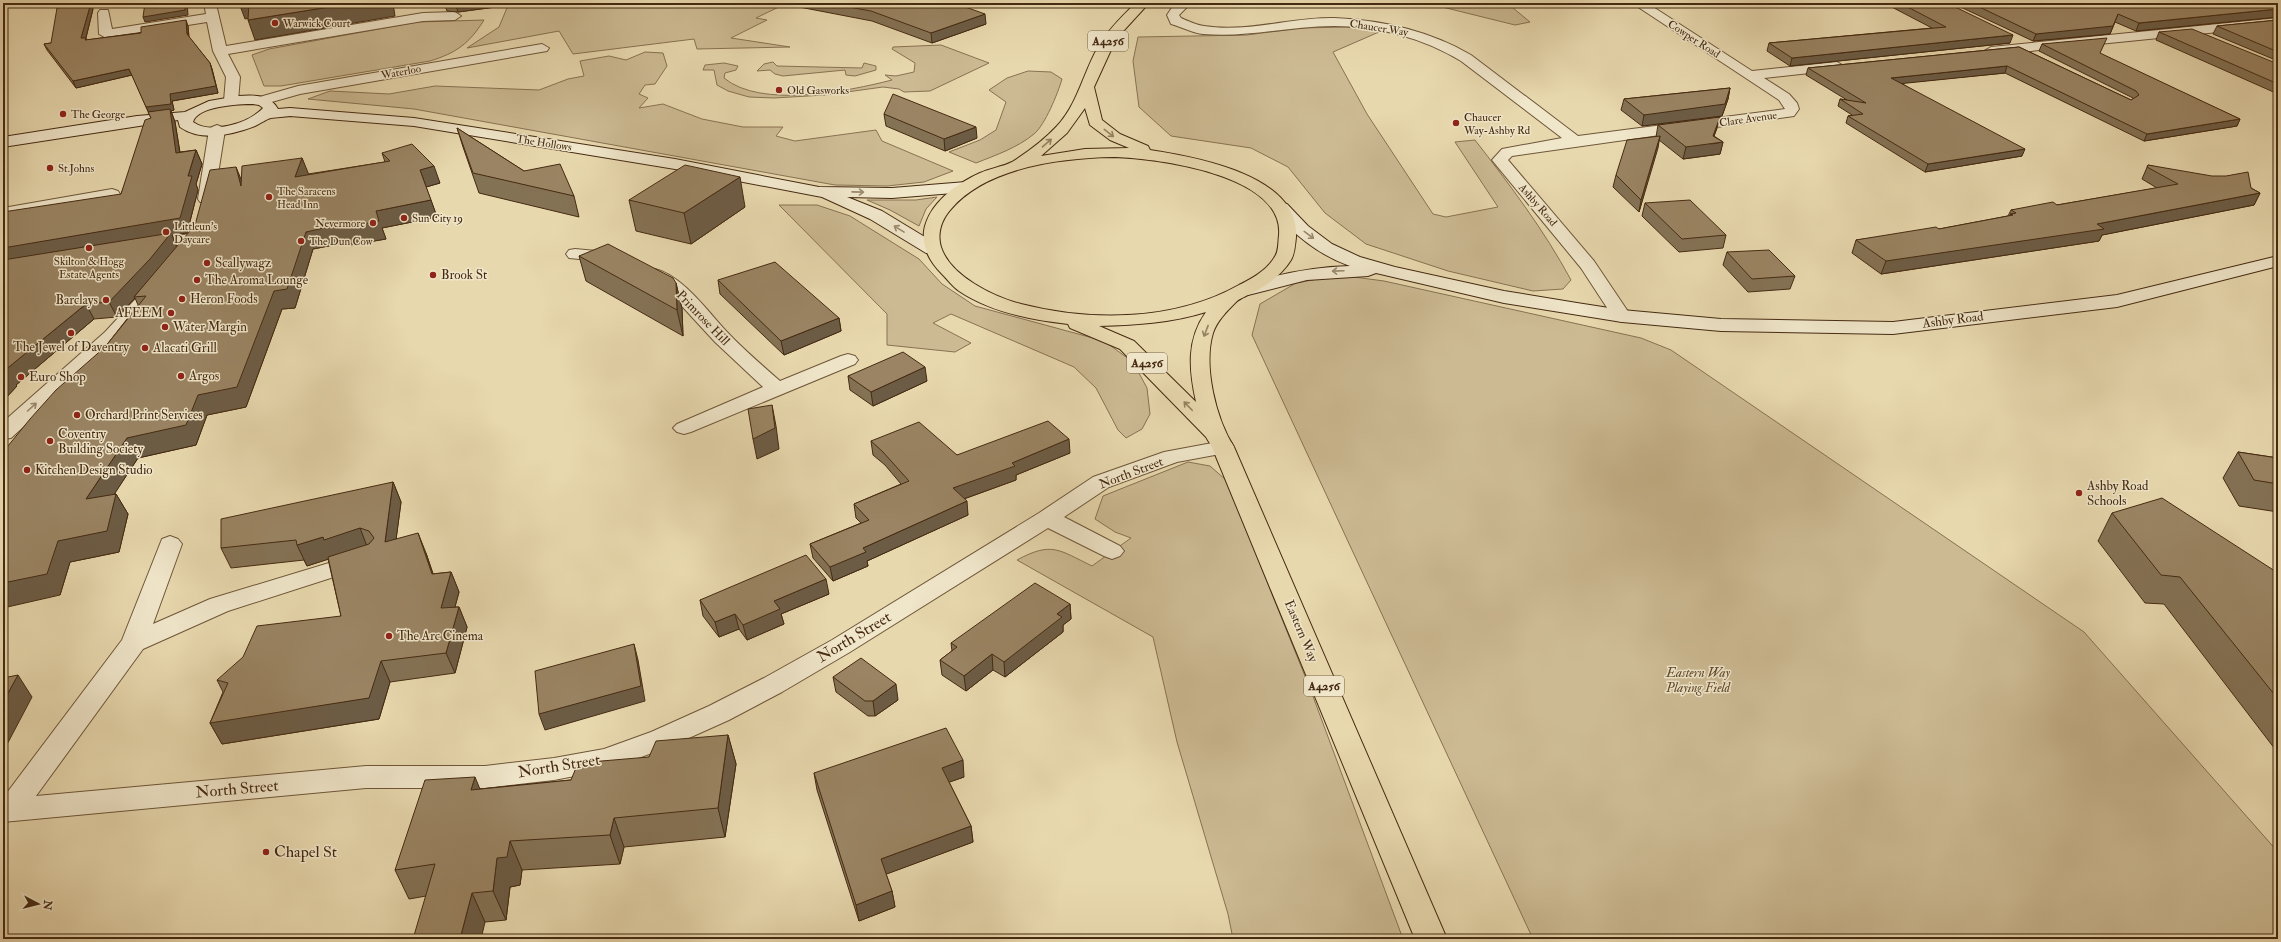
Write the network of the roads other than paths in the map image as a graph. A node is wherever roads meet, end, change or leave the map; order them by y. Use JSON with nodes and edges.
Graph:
{"nodes":[{"id":1,"x":210,"y":3,"type":"edge"},
{"id":2,"x":1143,"y":3,"type":"edge"},
{"id":3,"x":1185,"y":3,"type":"edge"},
{"id":4,"x":1638,"y":3,"type":"edge"},
{"id":5,"x":104,"y":13,"type":"dead end"},
{"id":6,"x":455,"y":16,"type":"dead end"},
{"id":7,"x":213,"y":17,"type":"junction"},
{"id":8,"x":2278,"y":22,"type":"edge"},
{"id":9,"x":2190,"y":31,"type":"junction"},
{"id":10,"x":2008,"y":36,"type":"edge"},
{"id":11,"x":2220,"y":43,"type":"edge"},
{"id":12,"x":2024,"y":47,"type":"junction"},
{"id":13,"x":542,"y":48,"type":"dead end"},
{"id":14,"x":220,"y":51,"type":"junction"},
{"id":15,"x":1979,"y":52,"type":"edge"},
{"id":16,"x":2039,"y":58,"type":"edge"},
{"id":17,"x":1853,"y":64,"type":"edge"},
{"id":18,"x":1750,"y":74,"type":"junction"},
{"id":19,"x":1086,"y":87,"type":"junction"},
{"id":20,"x":231,"y":101,"type":"junction"},
{"id":21,"x":264,"y":107,"type":"junction"},
{"id":22,"x":190,"y":115,"type":"junction"},
{"id":23,"x":217,"y":130,"type":"junction"},
{"id":24,"x":1575,"y":141,"type":"junction"},
{"id":25,"x":3,"y":142,"type":"edge"},
{"id":26,"x":1165,"y":156,"type":"junction"},
{"id":27,"x":1015,"y":166,"type":"junction"},
{"id":28,"x":966,"y":187,"type":"junction"},
{"id":29,"x":818,"y":192,"type":"junction"},
{"id":30,"x":112,"y":194,"type":"edge"},
{"id":31,"x":1281,"y":208,"type":"junction"},
{"id":32,"x":3,"y":213,"type":"edge"},
{"id":33,"x":199,"y":226,"type":"junction"},
{"id":34,"x":133,"y":248,"type":"edge"},
{"id":35,"x":932,"y":250,"type":"junction"},
{"id":36,"x":575,"y":254,"type":"dead end"},
{"id":37,"x":181,"y":256,"type":"edge"},
{"id":38,"x":2278,"y":261,"type":"edge"},
{"id":39,"x":1391,"y":272,"type":"junction"},
{"id":40,"x":159,"y":285,"type":"edge"},
{"id":41,"x":1248,"y":290,"type":"junction"},
{"id":42,"x":1229,"y":300,"type":"junction"},
{"id":43,"x":1622,"y":316,"type":"junction"},
{"id":44,"x":1061,"y":318,"type":"junction"},
{"id":45,"x":848,"y":360,"type":"dead end"},
{"id":46,"x":777,"y":389,"type":"junction"},
{"id":47,"x":684,"y":428,"type":"dead end"},
{"id":48,"x":3,"y":434,"type":"edge"},
{"id":49,"x":1219,"y":440,"type":"junction"},
{"id":50,"x":1047,"y":518,"type":"junction"},
{"id":51,"x":170,"y":544,"type":"dead end"},
{"id":52,"x":1112,"y":552,"type":"dead end"},
{"id":53,"x":369,"y":558,"type":"edge"},
{"id":54,"x":134,"y":643,"type":"junction"},
{"id":55,"x":7,"y":811,"type":"edge"},
{"id":56,"x":1431,"y":939,"type":"edge"}],
"edges":[{"from":1,"to":7,"type":"street"},
{"from":2,"to":19,"type":"main road","number":"A4256"},
{"from":3,"to":24,"type":"street","name":"Chaucer Way"},
{"from":4,"to":18,"type":"street","name":"Cowper Road"},
{"from":5,"to":7,"type":"street"},
{"from":6,"to":14,"type":"street"},
{"from":7,"to":14,"type":"street"},
{"from":8,"to":9,"type":"street"},
{"from":9,"to":11,"type":"street"},
{"from":9,"to":12,"type":"street"},
{"from":10,"to":12,"type":"street"},
{"from":12,"to":15,"type":"street"},
{"from":12,"to":16,"type":"street"},
{"from":13,"to":21,"type":"street","name":"Waterloo"},
{"from":14,"to":20,"type":"street"},
{"from":17,"to":18,"type":"street"},
{"from":18,"to":24,"type":"street","name":"Clare Avenue"},
{"from":19,"to":26,"type":"main road","one_way":true},
{"from":27,"to":19,"type":"main road","number":"A4256","one_way":true},
{"from":20,"to":21,"type":"street"},
{"from":20,"to":22,"type":"street"},
{"from":21,"to":23,"type":"street"},
{"from":21,"to":29,"type":"street","name":"The Hollows"},
{"from":22,"to":23,"type":"street"},
{"from":22,"to":25,"type":"street"},
{"from":23,"to":33,"type":"street"},
{"from":24,"to":43,"type":"street","name":"Ashby Road"},
{"from":26,"to":27,"type":"main road"},
{"from":26,"to":31,"type":"main road"},
{"from":27,"to":28,"type":"main road"},
{"from":29,"to":28,"type":"street","one_way":true},
{"from":28,"to":35,"type":"main road"},
{"from":35,"to":29,"type":"street","one_way":true},
{"from":30,"to":32,"type":"street"},
{"from":31,"to":39,"type":"street","name":"Ashby Road","one_way":true},
{"from":31,"to":41,"type":"main road"},
{"from":33,"to":34,"type":"street"},
{"from":33,"to":37,"type":"street"},
{"from":35,"to":44,"type":"main road"},
{"from":36,"to":46,"type":"street","name":"Primrose Hill"},
{"from":38,"to":43,"type":"street","name":"Ashby Road"},
{"from":39,"to":41,"type":"street","name":"Ashby Road","one_way":true},
{"from":39,"to":43,"type":"street","name":"Ashby Road"},
{"from":48,"to":40,"type":"street","one_way":true},
{"from":41,"to":42,"type":"main road"},
{"from":42,"to":44,"type":"main road"},
{"from":42,"to":49,"type":"main road","name":"Eastern Way","number":"A4256","one_way":true},
{"from":49,"to":44,"type":"main road","name":"Eastern Way","number":"A4256","one_way":true},
{"from":45,"to":46,"type":"street"},
{"from":46,"to":47,"type":"street"},
{"from":49,"to":50,"type":"street","name":"North Street"},
{"from":49,"to":56,"type":"main road","name":"Eastern Way","number":"A4256"},
{"from":50,"to":52,"type":"street"},
{"from":50,"to":55,"type":"street","name":"North Street"},
{"from":51,"to":54,"type":"street"},
{"from":53,"to":54,"type":"street"},
{"from":54,"to":55,"type":"street"}]}
